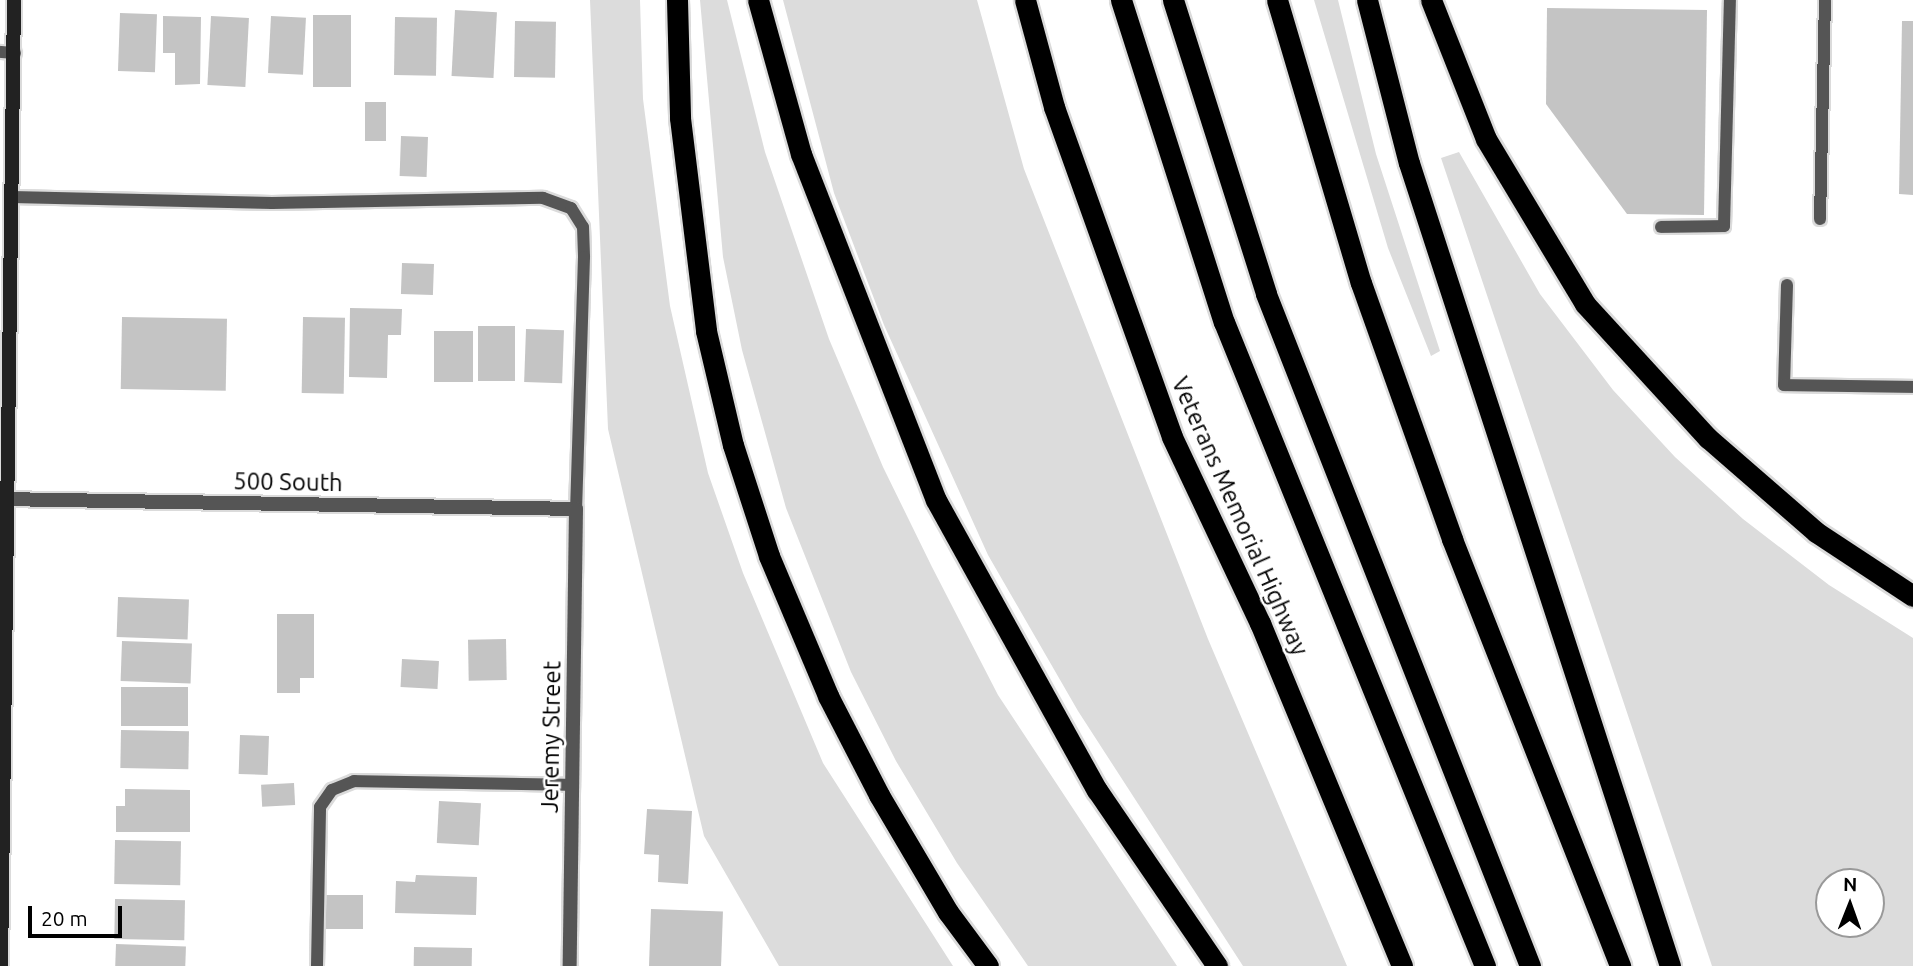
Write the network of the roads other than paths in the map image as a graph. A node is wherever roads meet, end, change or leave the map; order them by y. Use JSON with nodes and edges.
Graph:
{"nodes":[{"id":1,"x":14,"y":0,"type":"edge"},
{"id":2,"x":677,"y":0,"type":"edge"},
{"id":3,"x":758,"y":0,"type":"edge"},
{"id":4,"x":1025,"y":0,"type":"edge"},
{"id":5,"x":1121,"y":0,"type":"edge"},
{"id":6,"x":1173,"y":0,"type":"edge"},
{"id":7,"x":1278,"y":0,"type":"edge"},
{"id":8,"x":1367,"y":0,"type":"edge"},
{"id":9,"x":1431,"y":0,"type":"edge"},
{"id":10,"x":1730,"y":0,"type":"edge"},
{"id":11,"x":1825,"y":0,"type":"edge"},
{"id":12,"x":7,"y":52,"type":"edge"},
{"id":13,"x":12,"y":197,"type":"junction"},
{"id":14,"x":1820,"y":219,"type":"dead end"},
{"id":15,"x":1661,"y":227,"type":"dead end"},
{"id":16,"x":1787,"y":285,"type":"dead end"},
{"id":17,"x":1913,"y":387,"type":"edge"},
{"id":18,"x":3,"y":499,"type":"edge"},
{"id":19,"x":576,"y":509,"type":"junction"},
{"id":20,"x":1913,"y":596,"type":"edge"},
{"id":21,"x":573,"y":785,"type":"junction"},
{"id":22,"x":2,"y":832,"type":"edge"},
{"id":23,"x":1,"y":966,"type":"edge"},
{"id":24,"x":317,"y":966,"type":"edge"},
{"id":25,"x":570,"y":966,"type":"edge"},
{"id":26,"x":988,"y":966,"type":"edge"},
{"id":27,"x":1217,"y":966,"type":"edge"},
{"id":28,"x":1402,"y":966,"type":"edge"},
{"id":29,"x":1485,"y":966,"type":"edge"},
{"id":30,"x":1530,"y":966,"type":"edge"},
{"id":31,"x":1620,"y":966,"type":"edge"},
{"id":32,"x":1670,"y":966,"type":"edge"}],
"edges":[{"from":1,"to":12,"type":"main road"},
{"from":2,"to":26,"type":"highway"},
{"from":3,"to":27,"type":"highway"},
{"from":4,"to":28,"type":"highway","name":"Veterans Memorial Highway"},
{"from":5,"to":29,"type":"highway"},
{"from":6,"to":30,"type":"highway"},
{"from":7,"to":31,"type":"highway"},
{"from":8,"to":32,"type":"highway"},
{"from":9,"to":20,"type":"highway"},
{"from":10,"to":15,"type":"lane"},
{"from":11,"to":14,"type":"lane"},
{"from":12,"to":13,"type":"main road"},
{"from":13,"to":18,"type":"main road"},
{"from":13,"to":19,"type":"lane"},
{"from":16,"to":17,"type":"lane"},
{"from":18,"to":19,"type":"street","name":"500 South"},
{"from":18,"to":22,"type":"main road"},
{"from":19,"to":21,"type":"street","name":"Jeremy Street"},
{"from":21,"to":24,"type":"lane"},
{"from":21,"to":25,"type":"street","name":"Jeremy Street"},
{"from":22,"to":23,"type":"main road"}]}
